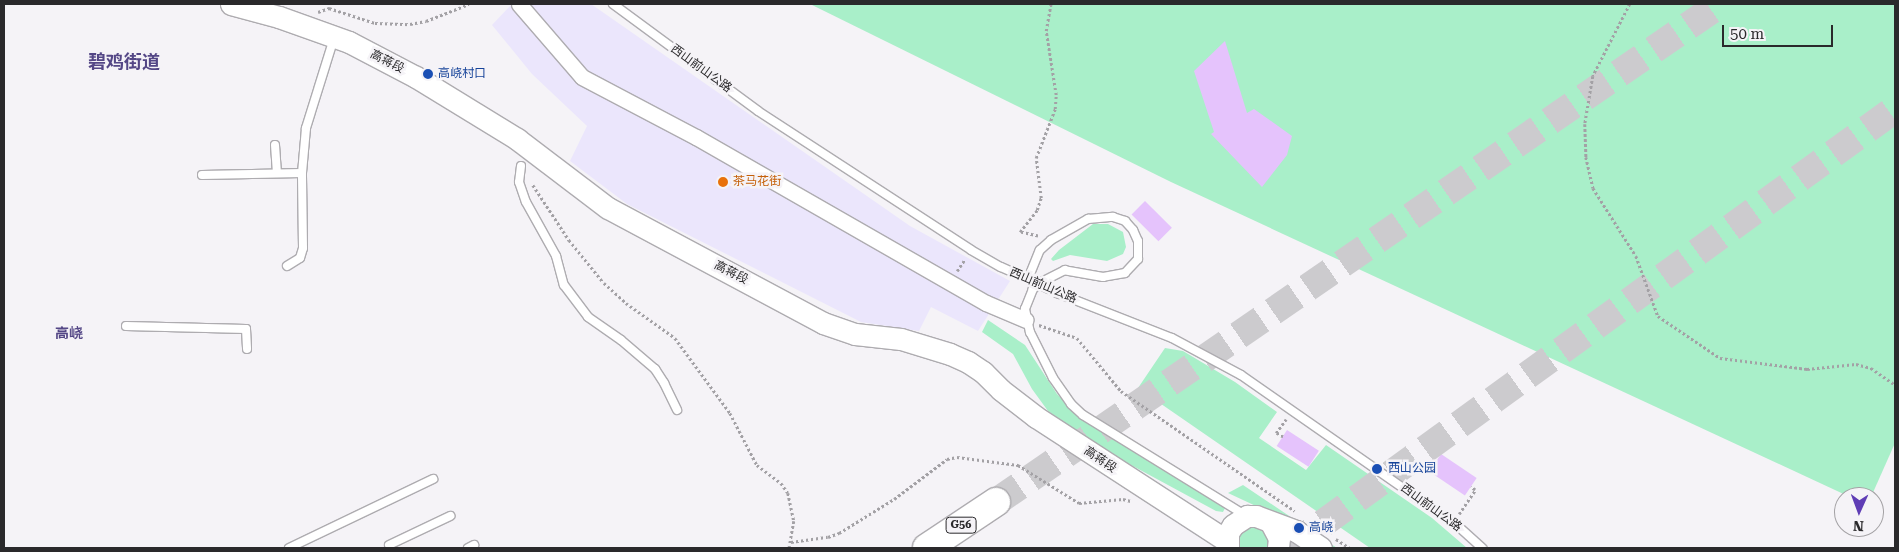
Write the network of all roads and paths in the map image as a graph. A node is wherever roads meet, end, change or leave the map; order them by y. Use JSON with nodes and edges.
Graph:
{"nodes":[{"id":1,"x":232,"y":4,"type":"edge"},
{"id":2,"x":469,"y":4,"type":"edge"},
{"id":3,"x":519,"y":4,"type":"edge"},
{"id":4,"x":613,"y":4,"type":"edge"},
{"id":5,"x":1051,"y":4,"type":"edge"},
{"id":6,"x":1630,"y":4,"type":"edge"},
{"id":7,"x":294,"y":22,"type":"junction"},
{"id":8,"x":335,"y":37,"type":"junction"},
{"id":9,"x":275,"y":145,"type":"dead end"},
{"id":10,"x":521,"y":166,"type":"joint"},
{"id":11,"x":277,"y":173,"type":"junction"},
{"id":12,"x":302,"y":173,"type":"junction"},
{"id":13,"x":202,"y":175,"type":"dead end"},
{"id":14,"x":1051,"y":240,"type":"junction"},
{"id":15,"x":972,"y":250,"type":"junction"},
{"id":16,"x":287,"y":266,"type":"dead end"},
{"id":17,"x":1030,"y":280,"type":"junction"},
{"id":18,"x":950,"y":282,"type":"junction"},
{"id":19,"x":1026,"y":320,"type":"junction"},
{"id":20,"x":126,"y":326,"type":"dead end"},
{"id":21,"x":247,"y":349,"type":"dead end"},
{"id":22,"x":1895,"y":385,"type":"edge"},
{"id":23,"x":677,"y":410,"type":"dead end"},
{"id":24,"x":1292,"y":410,"type":"junction"},
{"id":25,"x":1283,"y":437,"type":"dead end"},
{"id":26,"x":433,"y":480,"type":"dead end"},
{"id":27,"x":1471,"y":487,"type":"dead end"},
{"id":28,"x":996,"y":502,"type":"tunnel mouth"},
{"id":29,"x":1300,"y":514,"type":"dead end"},
{"id":30,"x":450,"y":516,"type":"dead end"},
{"id":31,"x":1247,"y":516,"type":"junction"},
{"id":32,"x":1271,"y":523,"type":"junction"},
{"id":33,"x":1453,"y":523,"type":"junction"},
{"id":34,"x":1327,"y":543,"type":"edge"},
{"id":35,"x":389,"y":545,"type":"dead end"},
{"id":36,"x":1228,"y":545,"type":"edge"},
{"id":37,"x":290,"y":548,"type":"edge"},
{"id":38,"x":789,"y":548,"type":"edge"},
{"id":39,"x":927,"y":548,"type":"edge"},
{"id":40,"x":1278,"y":548,"type":"edge"},
{"id":41,"x":1350,"y":548,"type":"edge"},
{"id":42,"x":1482,"y":548,"type":"edge"}],
"edges":[{"from":1,"to":7,"type":"main road","name":"高蒋段"},
{"from":2,"to":7,"type":"path"},
{"from":3,"to":18,"type":"street"},
{"from":4,"to":15,"type":"lane","name":"西山前山公路"},
{"from":5,"to":14,"type":"path"},
{"from":6,"to":22,"type":"path"},
{"from":7,"to":8,"type":"main road","name":"高蒋段"},
{"from":8,"to":12,"type":"lane"},
{"from":8,"to":36,"type":"main road","name":"高蒋段"},
{"from":9,"to":11,"type":"lane"},
{"from":10,"to":23,"type":"lane"},
{"from":10,"to":38,"type":"path"},
{"from":11,"to":12,"type":"lane"},
{"from":11,"to":13,"type":"lane"},
{"from":12,"to":16,"type":"lane"},
{"from":14,"to":17,"type":"lane"},
{"from":14,"to":19,"type":"lane"},
{"from":15,"to":17,"type":"lane","name":"西山前山公路"},
{"from":15,"to":18,"type":"path"},
{"from":17,"to":24,"type":"lane","name":"西山前山公路","bridge":true},
{"from":18,"to":19,"type":"street"},
{"from":19,"to":29,"type":"path"},
{"from":19,"to":31,"type":"lane"},
{"from":20,"to":21,"type":"lane"},
{"from":24,"to":25,"type":"path"},
{"from":24,"to":33,"type":"lane","name":"西山前山公路"},
{"from":26,"to":37,"type":"lane"},
{"from":27,"to":33,"type":"path"},
{"from":28,"to":39,"type":"highway","number":"G56"},
{"from":30,"to":35,"type":"lane"},
{"from":31,"to":32,"type":"main road"},
{"from":31,"to":36,"type":"main road"},
{"from":32,"to":34,"type":"main road"},
{"from":32,"to":40,"type":"main road"},
{"from":33,"to":42,"type":"lane","name":"西山前山公路"},
{"from":34,"to":41,"type":"path"}]}
